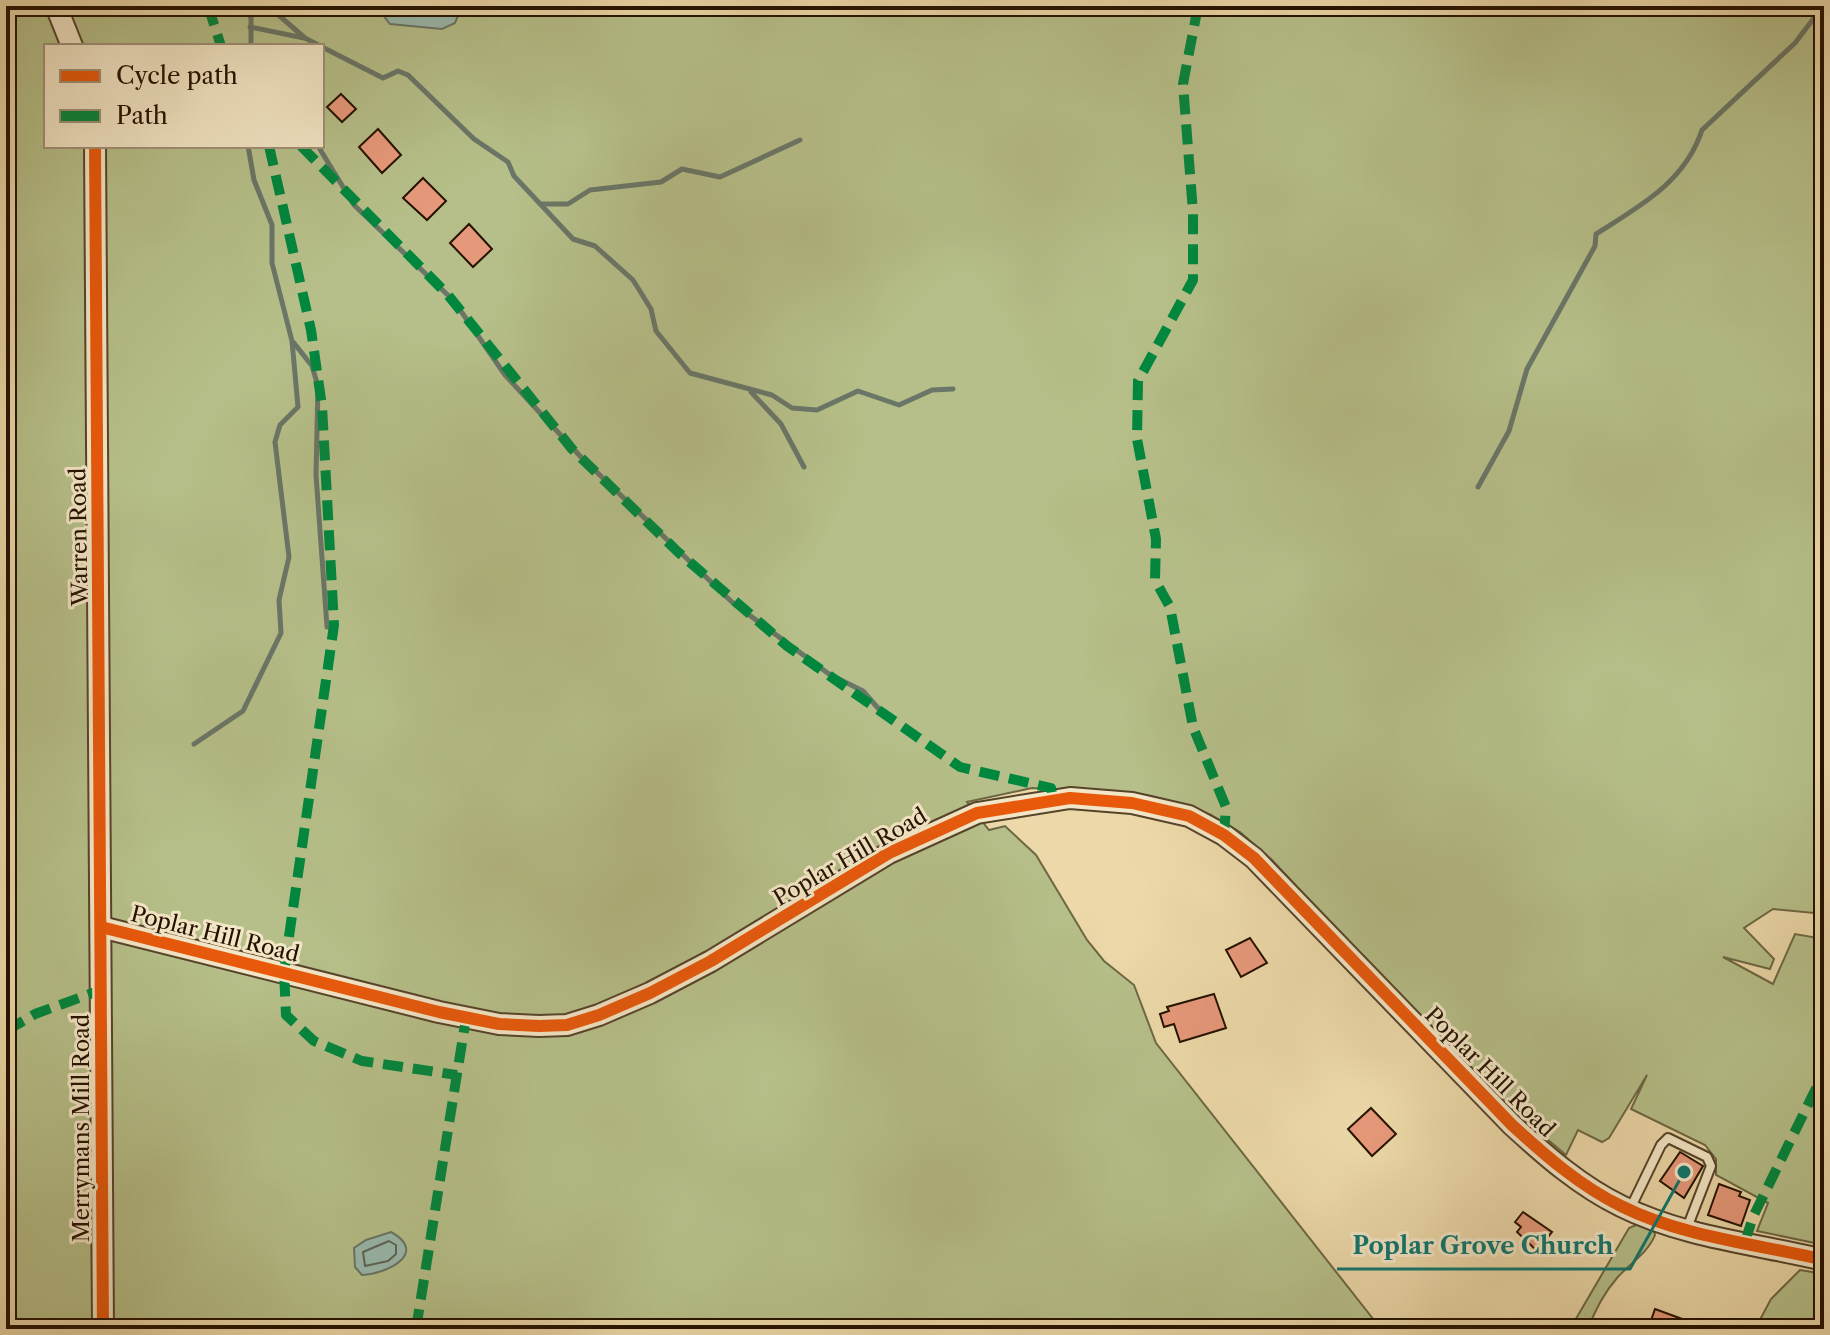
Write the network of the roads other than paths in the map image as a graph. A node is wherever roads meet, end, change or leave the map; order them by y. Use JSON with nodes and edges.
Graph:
{"nodes":[{"id":1,"x":56,"y":6,"type":"edge"},
{"id":2,"x":71,"y":44,"type":"edge"},
{"id":3,"x":95,"y":148,"type":"edge"},
{"id":4,"x":101,"y":927,"type":"junction"},
{"id":5,"x":1630,"y":1210,"type":"junction"},
{"id":6,"x":1687,"y":1229,"type":"junction"},
{"id":7,"x":1824,"y":1260,"type":"edge"},
{"id":8,"x":103,"y":1329,"type":"edge"}],
"edges":[{"from":1,"to":2,"type":"street"},
{"from":3,"to":4,"type":"street","name":"Warren Road"},
{"from":4,"to":5,"type":"street","name":"Poplar Hill Road"},
{"from":4,"to":8,"type":"street","name":"Merrymans Mill Road"},
{"from":5,"to":6,"type":"street","name":"Poplar Hill Road"},
{"from":5,"to":6,"type":"lane"},
{"from":6,"to":7,"type":"street","name":"Poplar Hill Road"}]}
